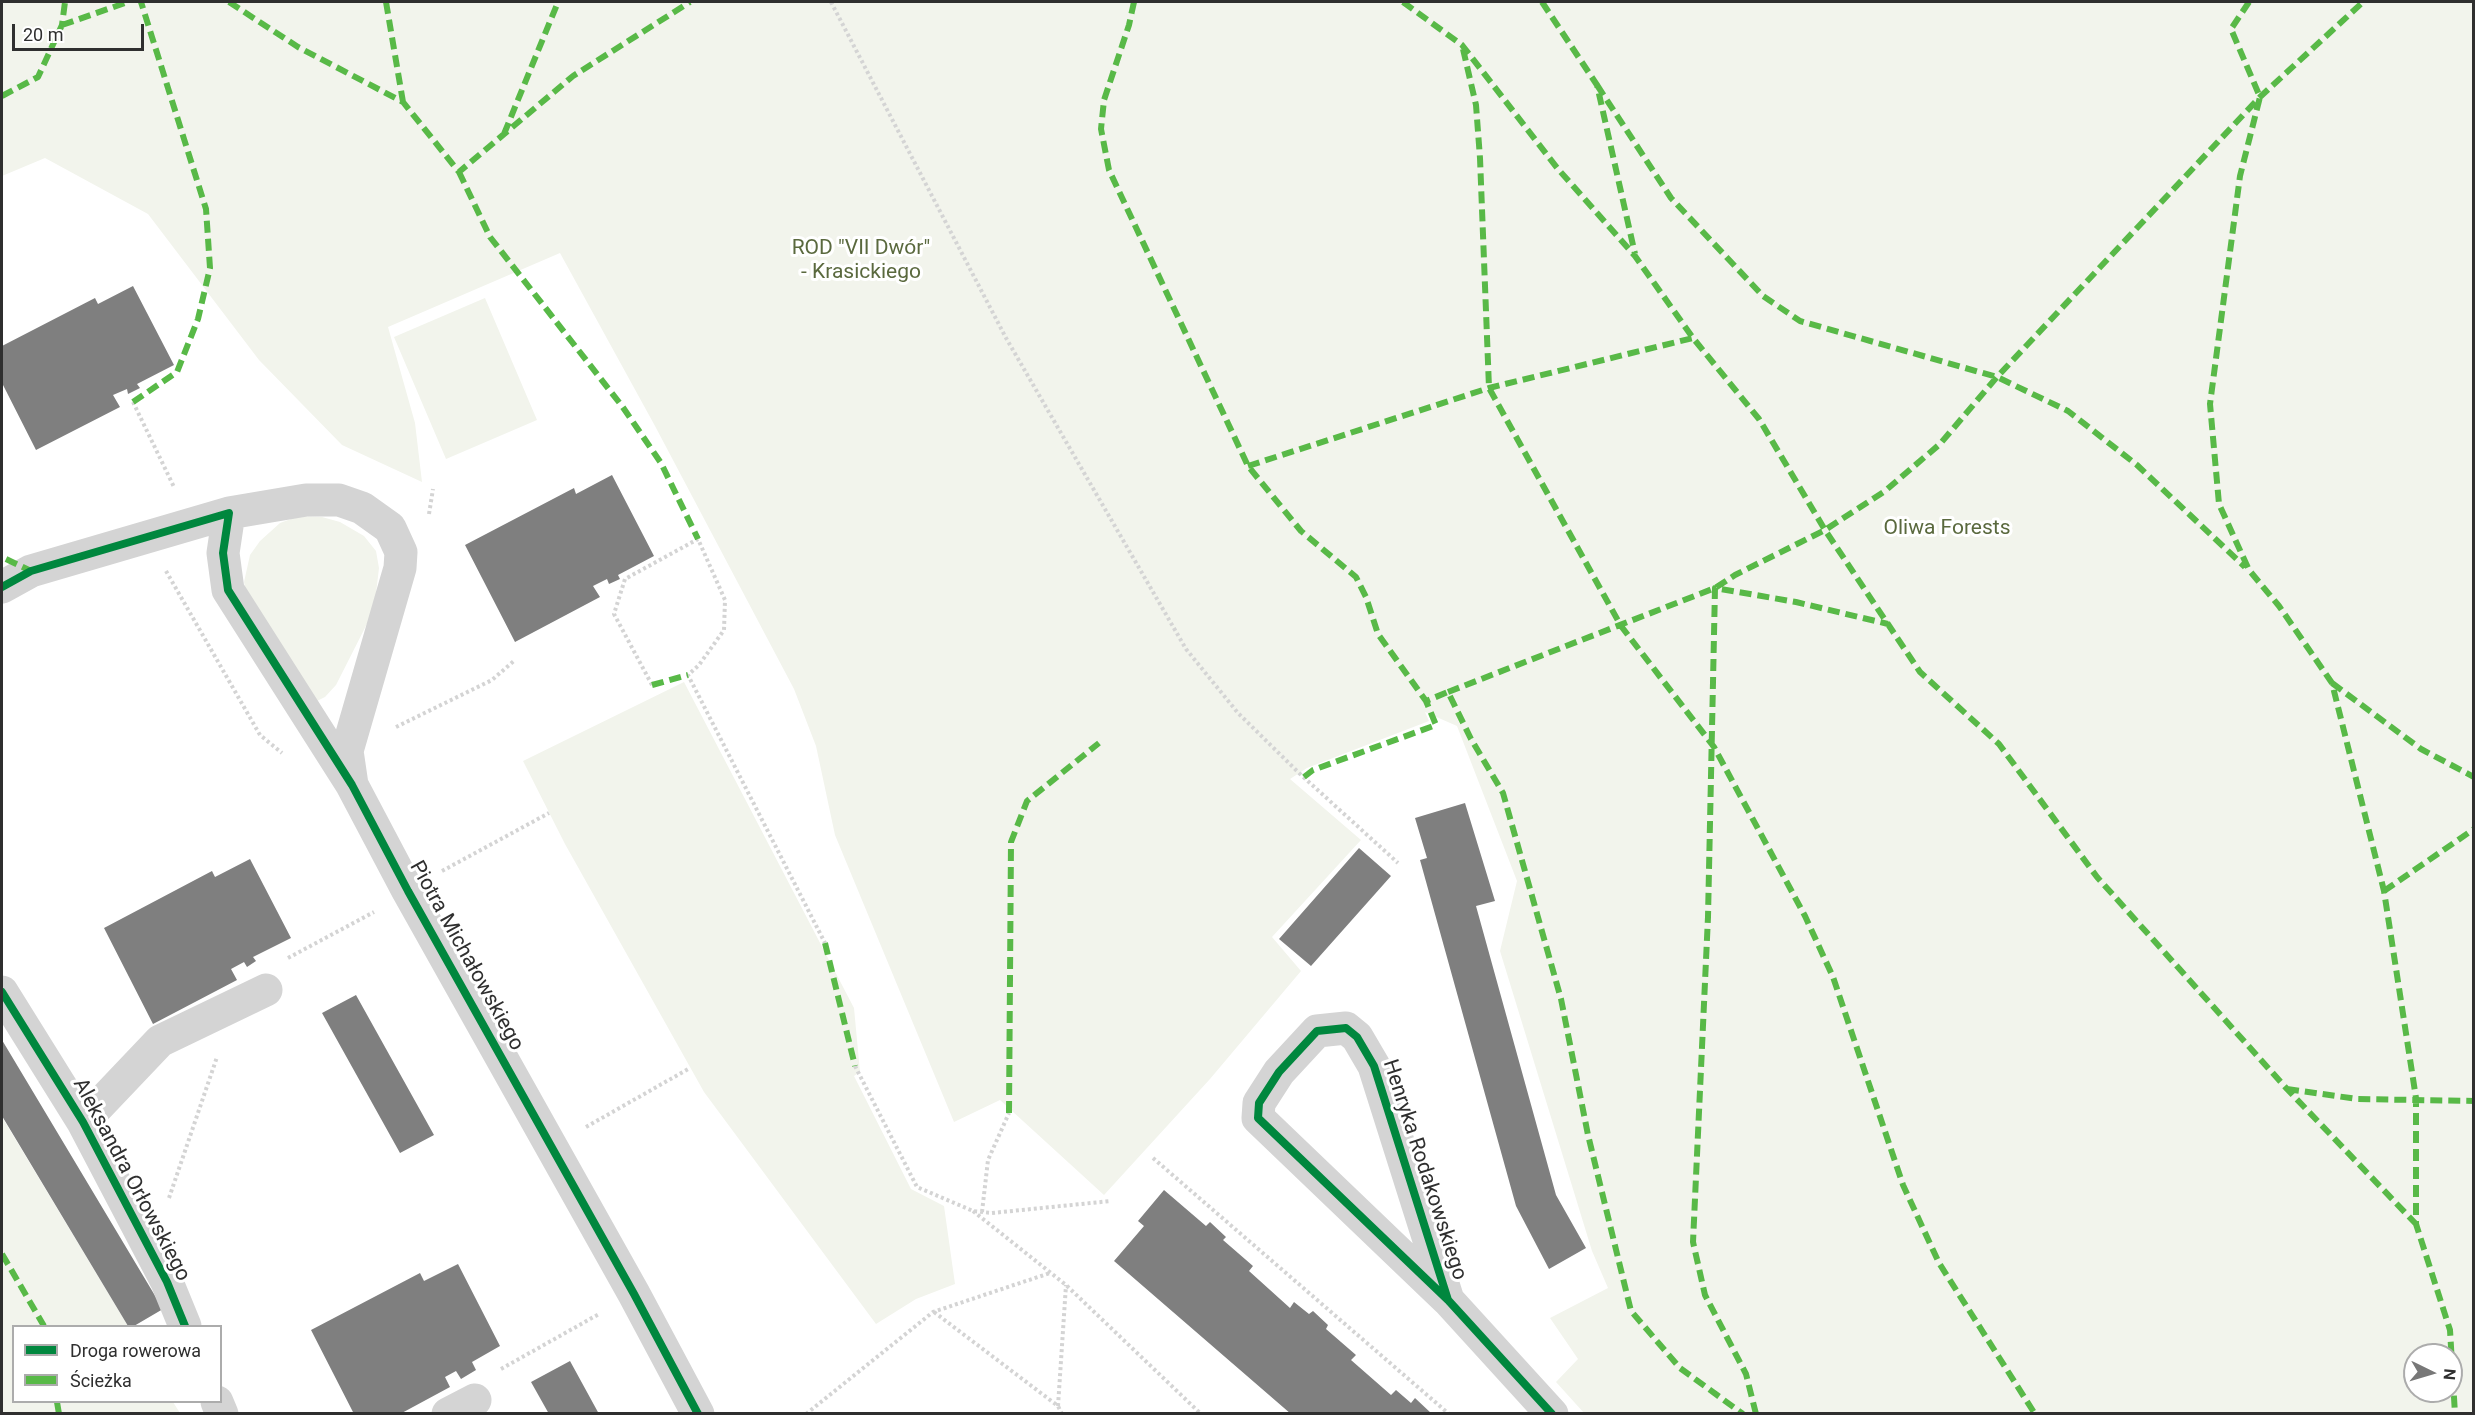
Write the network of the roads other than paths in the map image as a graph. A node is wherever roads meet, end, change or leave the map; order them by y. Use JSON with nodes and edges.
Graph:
{"nodes":[{"id":1,"x":229,"y":513,"type":"junction"},
{"id":2,"x":2,"y":586,"type":"edge"},
{"id":3,"x":352,"y":785,"type":"junction"},
{"id":4,"x":266,"y":990,"type":"dead end"},
{"id":5,"x":2,"y":992,"type":"edge"},
{"id":6,"x":83,"y":1122,"type":"junction"},
{"id":7,"x":1448,"y":1300,"type":"junction"},
{"id":8,"x":185,"y":1325,"type":"edge"},
{"id":9,"x":698,"y":1413,"type":"edge"},
{"id":10,"x":1552,"y":1413,"type":"edge"}],
"edges":[{"from":1,"to":2,"type":"street"},
{"from":1,"to":3,"type":"street","name":"Piotra Michałowskiego"},
{"from":1,"to":3,"type":"street"},
{"from":3,"to":9,"type":"street","name":"Piotra Michałowskiego"},
{"from":4,"to":6,"type":"street"},
{"from":5,"to":6,"type":"street","name":"Aleksandra Orłowskiego"},
{"from":6,"to":8,"type":"street","name":"Aleksandra Orłowskiego"},
{"from":7,"to":7,"type":"street","name":"Henryka Rodakowskiego"},
{"from":7,"to":10,"type":"street","name":"Henryka Rodakowskiego"}]}
